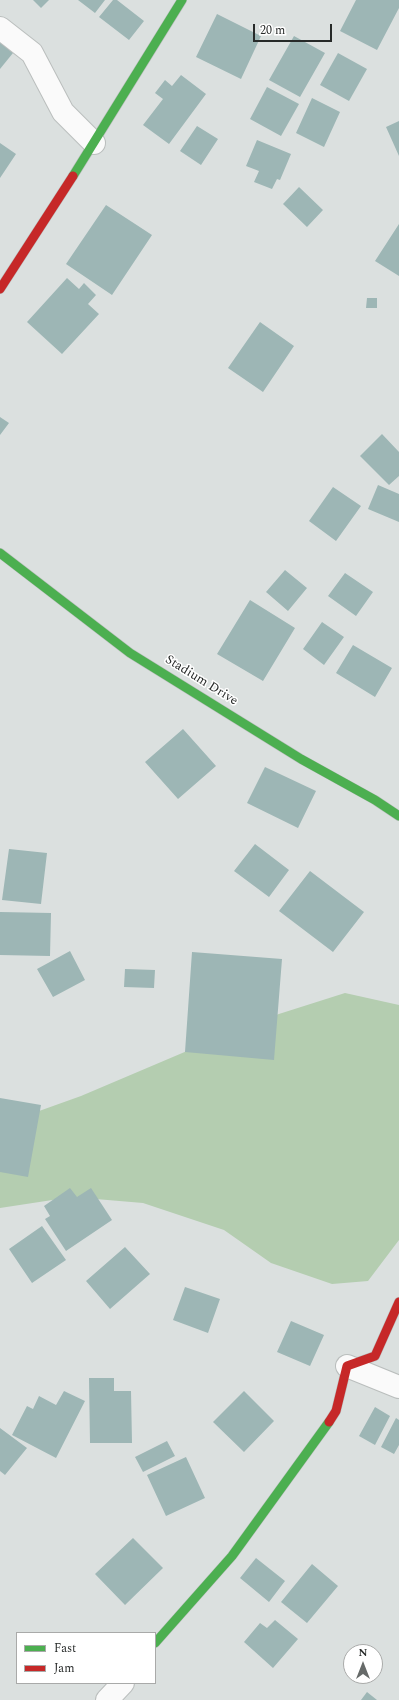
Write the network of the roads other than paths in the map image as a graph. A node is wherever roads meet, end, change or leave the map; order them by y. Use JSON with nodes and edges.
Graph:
{"nodes":[{"id":1,"x":182,"y":0,"type":"edge"},
{"id":2,"x":0,"y":28,"type":"edge"},
{"id":3,"x":94,"y":143,"type":"junction"},
{"id":4,"x":0,"y":289,"type":"edge"},
{"id":5,"x":0,"y":553,"type":"edge"},
{"id":6,"x":399,"y":816,"type":"edge"},
{"id":7,"x":399,"y":1302,"type":"edge"},
{"id":8,"x":347,"y":1366,"type":"junction"},
{"id":9,"x":399,"y":1387,"type":"edge"},
{"id":10,"x":156,"y":1642,"type":"edge"},
{"id":11,"x":121,"y":1684,"type":"edge"},
{"id":12,"x":107,"y":1700,"type":"edge"}],
"edges":[{"from":1,"to":3,"type":"street"},
{"from":2,"to":3,"type":"street"},
{"from":3,"to":4,"type":"street"},
{"from":5,"to":6,"type":"street","name":"Stadium Drive"},
{"from":7,"to":8,"type":"street"},
{"from":8,"to":9,"type":"street"},
{"from":8,"to":10,"type":"street"},
{"from":11,"to":12,"type":"street"}]}
